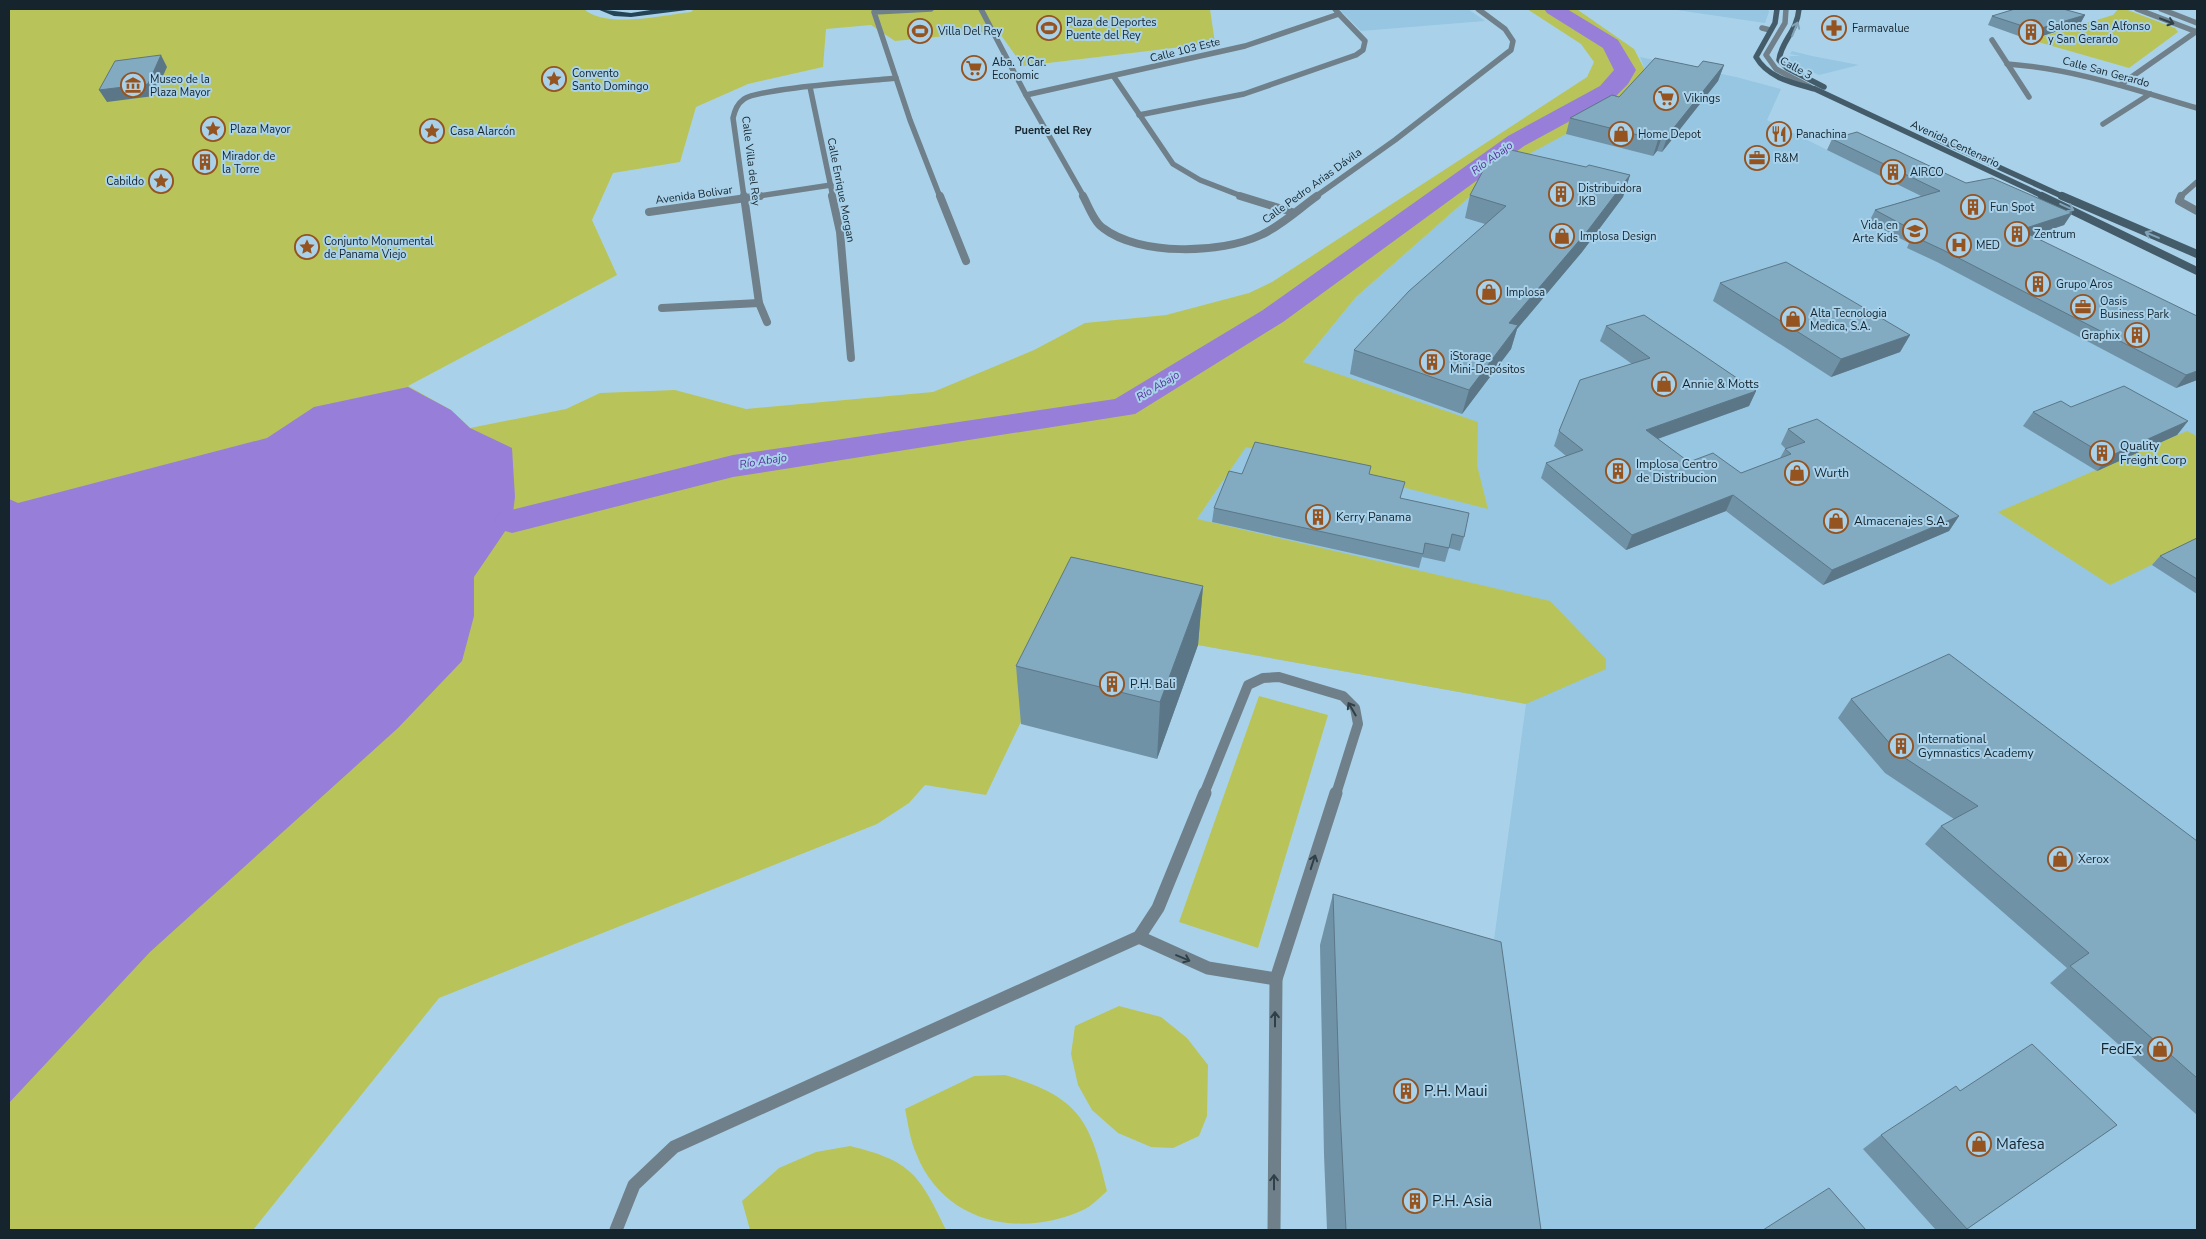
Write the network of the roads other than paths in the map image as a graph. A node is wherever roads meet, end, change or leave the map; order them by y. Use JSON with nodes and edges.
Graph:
{"nodes":[{"id":1,"x":600,"y":9,"type":"edge"},
{"id":2,"x":663,"y":9,"type":"edge"},
{"id":3,"x":692,"y":9,"type":"edge"},
{"id":4,"x":931,"y":9,"type":"edge"},
{"id":5,"x":982,"y":9,"type":"edge"},
{"id":6,"x":1478,"y":9,"type":"edge"},
{"id":7,"x":1777,"y":9,"type":"edge"},
{"id":8,"x":1786,"y":9,"type":"edge"},
{"id":9,"x":1799,"y":9,"type":"edge"},
{"id":10,"x":2137,"y":9,"type":"edge"},
{"id":11,"x":2161,"y":9,"type":"edge"},
{"id":12,"x":1337,"y":11,"type":"edge"},
{"id":13,"x":646,"y":14,"type":"junction"},
{"id":14,"x":2197,"y":23,"type":"edge"},
{"id":15,"x":1762,"y":28,"type":"dead end"},
{"id":16,"x":1770,"y":30,"type":"junction"},
{"id":17,"x":2197,"y":32,"type":"edge"},
{"id":18,"x":1992,"y":40,"type":"dead end"},
{"id":19,"x":2007,"y":64,"type":"junction"},
{"id":20,"x":1114,"y":77,"type":"junction"},
{"id":21,"x":896,"y":78,"type":"junction"},
{"id":22,"x":2120,"y":85,"type":"junction"},
{"id":23,"x":810,"y":87,"type":"junction"},
{"id":24,"x":1815,"y":89,"type":"junction"},
{"id":25,"x":2150,"y":94,"type":"junction"},
{"id":26,"x":1026,"y":95,"type":"junction"},
{"id":27,"x":2029,"y":96,"type":"dead end"},
{"id":28,"x":2197,"y":108,"type":"edge"},
{"id":29,"x":1139,"y":114,"type":"junction"},
{"id":30,"x":2103,"y":124,"type":"dead end"},
{"id":31,"x":2197,"y":182,"type":"edge"},
{"id":32,"x":831,"y":186,"type":"junction"},
{"id":33,"x":746,"y":198,"type":"junction"},
{"id":34,"x":2197,"y":211,"type":"edge"},
{"id":35,"x":649,"y":212,"type":"dead end"},
{"id":36,"x":1292,"y":212,"type":"junction"},
{"id":37,"x":2197,"y":254,"type":"edge"},
{"id":38,"x":966,"y":261,"type":"dead end"},
{"id":39,"x":2197,"y":270,"type":"edge"},
{"id":40,"x":759,"y":303,"type":"junction"},
{"id":41,"x":662,"y":308,"type":"dead end"},
{"id":42,"x":767,"y":322,"type":"dead end"},
{"id":43,"x":851,"y":358,"type":"dead end"},
{"id":44,"x":1139,"y":937,"type":"junction"},
{"id":45,"x":1276,"y":979,"type":"junction"},
{"id":46,"x":616,"y":1230,"type":"edge"},
{"id":47,"x":1274,"y":1230,"type":"edge"}],
"edges":[{"from":1,"to":13,"type":"main road"},
{"from":2,"to":13,"type":"main road"},
{"from":3,"to":13,"type":"main road"},
{"from":4,"to":21,"type":"street"},
{"from":5,"to":26,"type":"street","name":"Calle Pedro Arias Dávila"},
{"from":6,"to":36,"type":"street","name":"Calle Pedro Arias Dávila"},
{"from":7,"to":16,"type":"main road","name":"Avenida Centenario"},
{"from":8,"to":24,"type":"street","name":"Calle 3"},
{"from":37,"to":9,"type":"main road","name":"Avenida Centenario","one_way":true},
{"from":10,"to":17,"type":"street","one_way":true},
{"from":11,"to":14,"type":"street"},
{"from":12,"to":20,"type":"street","name":"Calle 103 Este"},
{"from":12,"to":29,"type":"street"},
{"from":15,"to":16,"type":"street"},
{"from":16,"to":24,"type":"main road","name":"Avenida Centenario"},
{"from":17,"to":22,"type":"street"},
{"from":18,"to":19,"type":"street"},
{"from":19,"to":22,"type":"street","name":"Calle San Gerardo"},
{"from":19,"to":27,"type":"street"},
{"from":20,"to":26,"type":"street","name":"Calle 103 Este"},
{"from":20,"to":29,"type":"street"},
{"from":21,"to":23,"type":"street","name":"Calle Villa del Rey"},
{"from":21,"to":38,"type":"street"},
{"from":22,"to":25,"type":"street","name":"Calle San Gerardo"},
{"from":23,"to":32,"type":"street","name":"Calle Enrique Morgan"},
{"from":23,"to":33,"type":"street","name":"Calle Villa del Rey"},
{"from":24,"to":39,"type":"main road","name":"Avenida Centenario","one_way":true},
{"from":25,"to":28,"type":"street","name":"Calle San Gerardo"},
{"from":25,"to":30,"type":"street"},
{"from":26,"to":36,"type":"street","name":"Calle Pedro Arias Dávila"},
{"from":29,"to":36,"type":"street"},
{"from":31,"to":34,"type":"street"},
{"from":32,"to":33,"type":"street","name":"Avenida Bolivar"},
{"from":32,"to":43,"type":"street","name":"Calle Enrique Morgan"},
{"from":33,"to":35,"type":"street","name":"Avenida Bolivar"},
{"from":33,"to":40,"type":"street","name":"Calle Villa del Rey"},
{"from":40,"to":41,"type":"street"},
{"from":40,"to":42,"type":"street","name":"Calle Villa del Rey"},
{"from":44,"to":45,"type":"street","one_way":true},
{"from":45,"to":44,"type":"street","one_way":true},
{"from":44,"to":46,"type":"street"},
{"from":47,"to":45,"type":"street","one_way":true}]}
